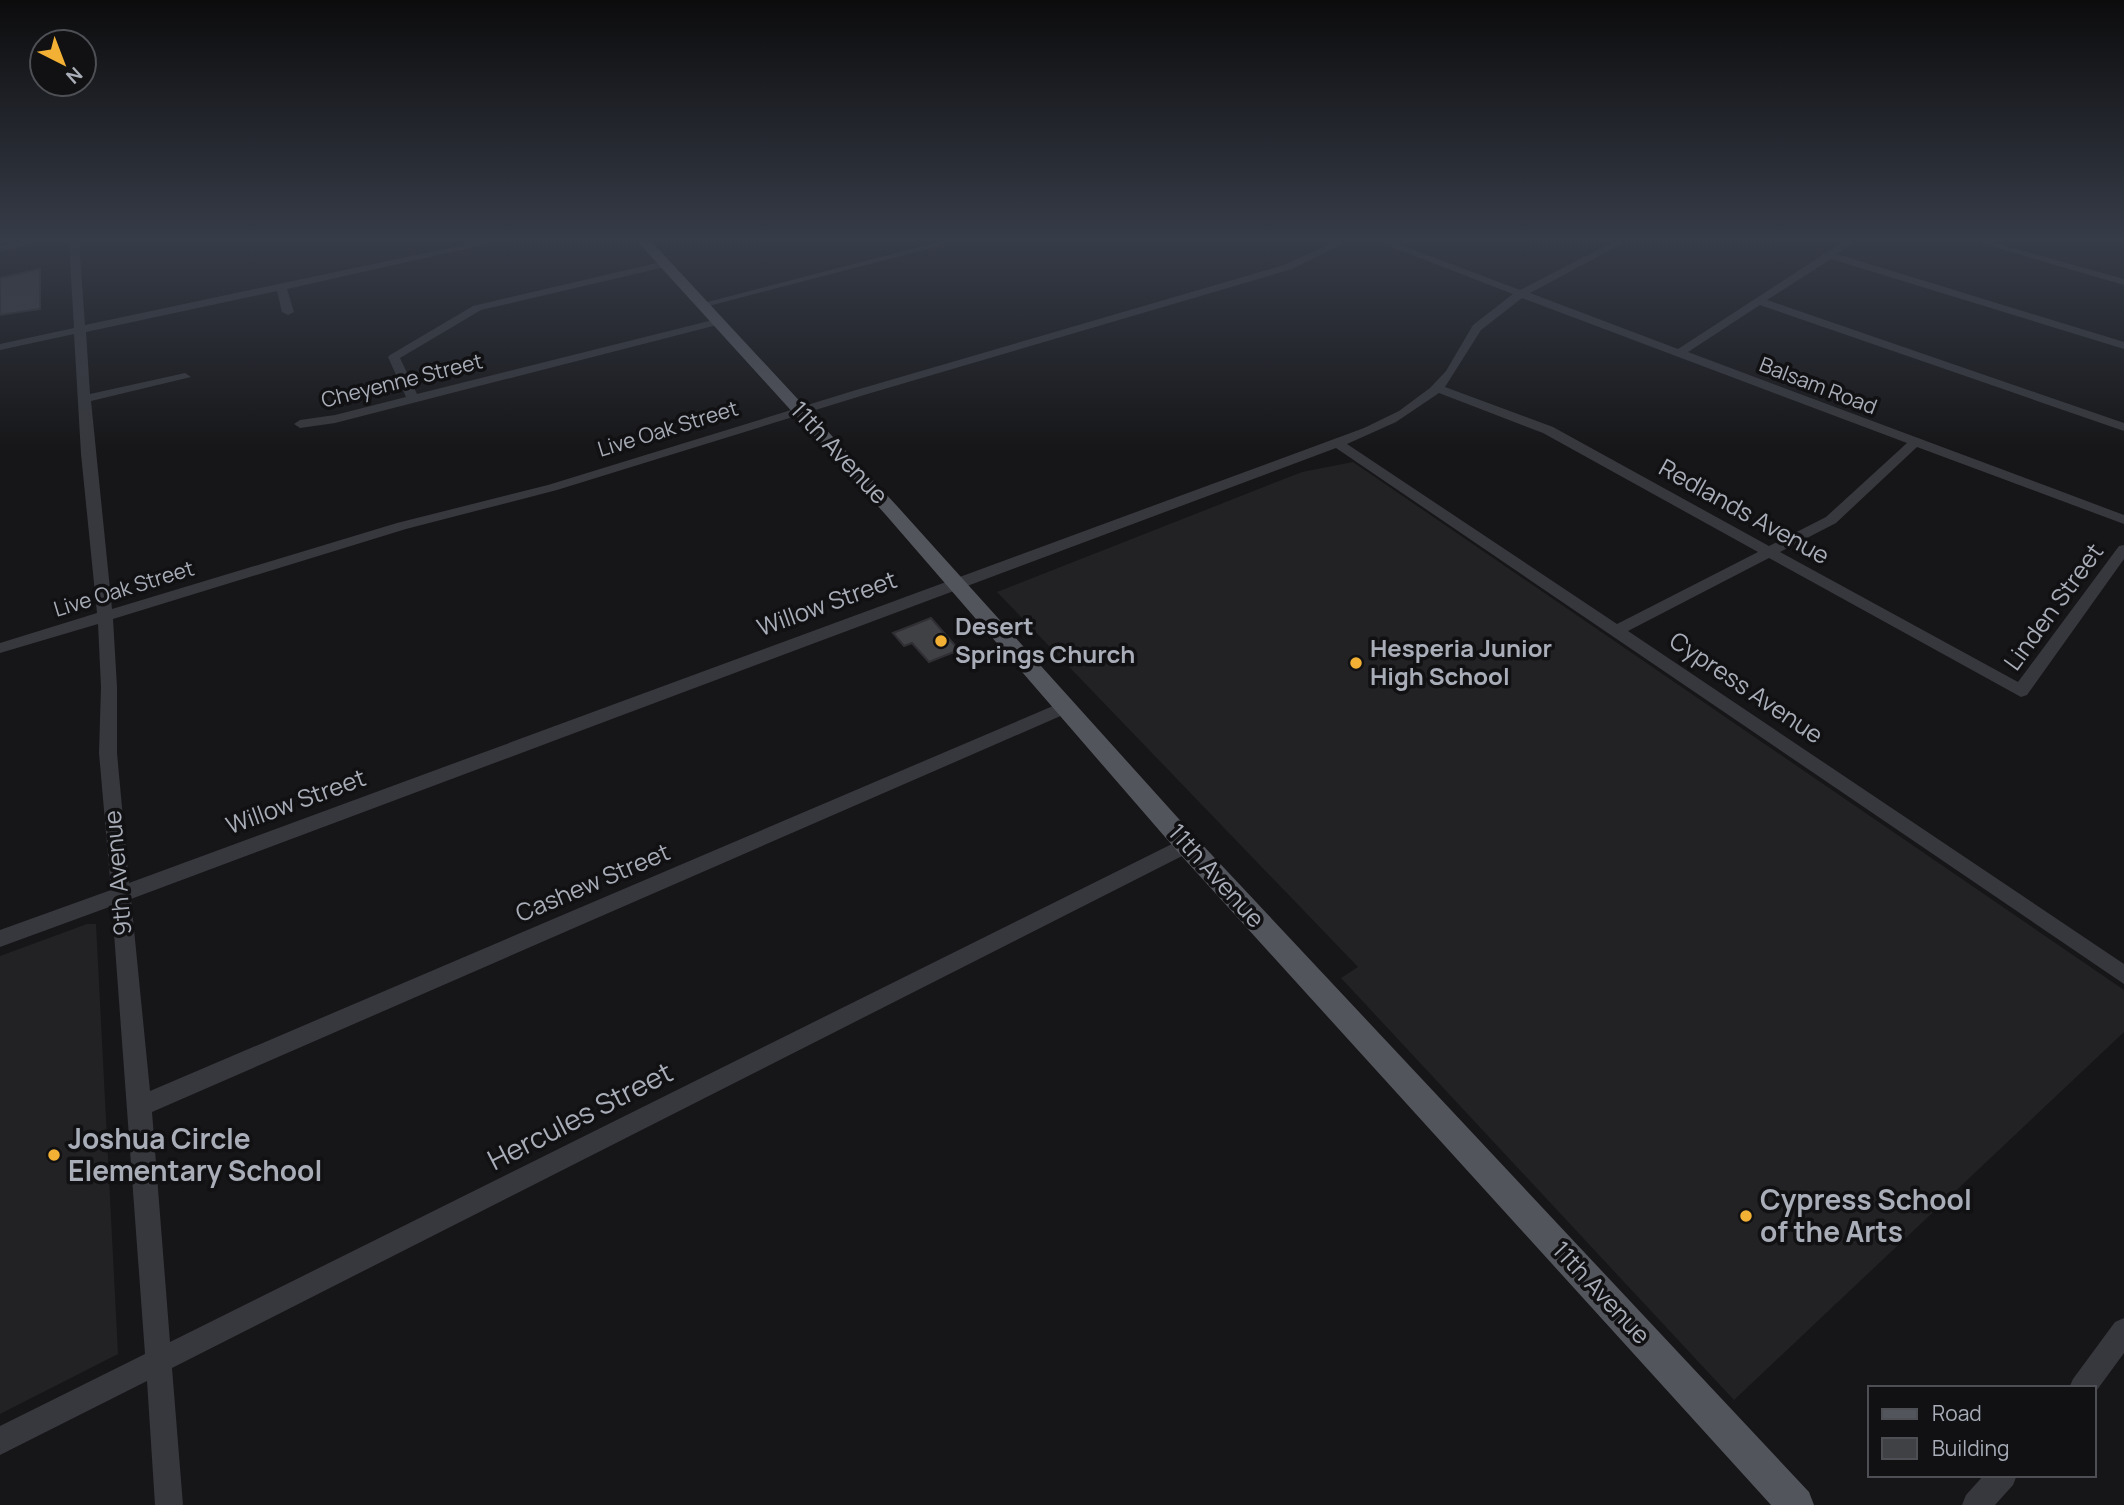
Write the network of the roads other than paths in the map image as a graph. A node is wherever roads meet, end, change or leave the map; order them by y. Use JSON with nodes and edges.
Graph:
{"nodes":[{"id":1,"x":78,"y":311,"type":"edge"},
{"id":2,"x":165,"y":311,"type":"edge"},
{"id":3,"x":472,"y":311,"type":"edge"},
{"id":4,"x":707,"y":311,"type":"edge"},
{"id":5,"x":1137,"y":311,"type":"edge"},
{"id":6,"x":1497,"y":311,"type":"edge"},
{"id":7,"x":1565,"y":311,"type":"edge"},
{"id":8,"x":1743,"y":311,"type":"edge"},
{"id":9,"x":1789,"y":311,"type":"edge"},
{"id":10,"x":2013,"y":311,"type":"edge"},
{"id":11,"x":717,"y":322,"type":"junction"},
{"id":12,"x":79,"y":330,"type":"junction"},
{"id":13,"x":2124,"y":345,"type":"edge"},
{"id":14,"x":0,"y":347,"type":"edge"},
{"id":15,"x":1679,"y":353,"type":"junction"},
{"id":16,"x":185,"y":377,"type":"dead end"},
{"id":17,"x":1437,"y":388,"type":"junction"},
{"id":18,"x":85,"y":399,"type":"junction"},
{"id":19,"x":413,"y":399,"type":"junction"},
{"id":20,"x":800,"y":410,"type":"junction"},
{"id":21,"x":300,"y":424,"type":"dead end"},
{"id":22,"x":2124,"y":427,"type":"edge"},
{"id":23,"x":1914,"y":443,"type":"junction"},
{"id":24,"x":1339,"y":444,"type":"junction"},
{"id":25,"x":2124,"y":520,"type":"edge"},
{"id":26,"x":2124,"y":549,"type":"edge"},
{"id":27,"x":1768,"y":551,"type":"junction"},
{"id":28,"x":955,"y":585,"type":"junction"},
{"id":29,"x":105,"y":618,"type":"junction"},
{"id":30,"x":1618,"y":630,"type":"junction"},
{"id":31,"x":0,"y":648,"type":"edge"},
{"id":32,"x":2021,"y":691,"type":"joint"},
{"id":33,"x":1066,"y":707,"type":"junction"},
{"id":34,"x":1187,"y":845,"type":"junction"},
{"id":35,"x":119,"y":895,"type":"junction"},
{"id":36,"x":0,"y":939,"type":"edge"},
{"id":37,"x":2124,"y":975,"type":"edge"},
{"id":38,"x":141,"y":1106,"type":"junction"},
{"id":39,"x":2124,"y":1331,"type":"edge"},
{"id":40,"x":157,"y":1361,"type":"junction"},
{"id":41,"x":2083,"y":1386,"type":"edge"},
{"id":42,"x":0,"y":1441,"type":"edge"},
{"id":43,"x":2001,"y":1477,"type":"edge"},
{"id":44,"x":169,"y":1505,"type":"edge"},
{"id":45,"x":1796,"y":1505,"type":"edge"},
{"id":46,"x":1976,"y":1505,"type":"edge"}],
"edges":[{"from":1,"to":12,"type":"street","name":"9th Avenue"},
{"from":2,"to":12,"type":"street"},
{"from":3,"to":19,"type":"street"},
{"from":4,"to":11,"type":"main road","name":"11th Avenue"},
{"from":5,"to":20,"type":"street","name":"Live Oak Street"},
{"from":6,"to":17,"type":"street","name":"Willow Street"},
{"from":7,"to":15,"type":"street","name":"Balsam Road"},
{"from":8,"to":15,"type":"street"},
{"from":9,"to":22,"type":"street"},
{"from":10,"to":13,"type":"street"},
{"from":11,"to":19,"type":"street","name":"Cheyenne Street"},
{"from":11,"to":20,"type":"main road","name":"11th Avenue"},
{"from":12,"to":14,"type":"street"},
{"from":12,"to":18,"type":"street","name":"9th Avenue"},
{"from":15,"to":23,"type":"street","name":"Balsam Road"},
{"from":16,"to":18,"type":"street"},
{"from":17,"to":24,"type":"street","name":"Willow Street"},
{"from":17,"to":27,"type":"street","name":"Redlands Avenue"},
{"from":18,"to":29,"type":"street","name":"9th Avenue"},
{"from":19,"to":21,"type":"street","name":"Cheyenne Street"},
{"from":20,"to":28,"type":"main road","name":"11th Avenue"},
{"from":20,"to":29,"type":"street","name":"Live Oak Street"},
{"from":23,"to":25,"type":"street","name":"Balsam Road"},
{"from":23,"to":27,"type":"street"},
{"from":24,"to":28,"type":"street","name":"Willow Street"},
{"from":24,"to":30,"type":"street","name":"Cypress Avenue"},
{"from":26,"to":32,"type":"street","name":"Linden Street"},
{"from":27,"to":30,"type":"street"},
{"from":27,"to":32,"type":"street","name":"Redlands Avenue"},
{"from":28,"to":33,"type":"main road","name":"11th Avenue"},
{"from":28,"to":35,"type":"street","name":"Willow Street"},
{"from":29,"to":31,"type":"street","name":"Live Oak Street"},
{"from":29,"to":35,"type":"street","name":"9th Avenue"},
{"from":30,"to":37,"type":"street","name":"Cypress Avenue"},
{"from":33,"to":34,"type":"main road","name":"11th Avenue"},
{"from":33,"to":38,"type":"street","name":"Cashew Street"},
{"from":34,"to":40,"type":"street","name":"Hercules Street"},
{"from":34,"to":45,"type":"main road","name":"11th Avenue"},
{"from":35,"to":36,"type":"street","name":"Willow Street"},
{"from":35,"to":38,"type":"street","name":"9th Avenue"},
{"from":38,"to":40,"type":"street","name":"9th Avenue"},
{"from":39,"to":41,"type":"street"},
{"from":40,"to":42,"type":"street","name":"Hercules Street"},
{"from":40,"to":44,"type":"street","name":"9th Avenue"},
{"from":43,"to":46,"type":"street"}]}
